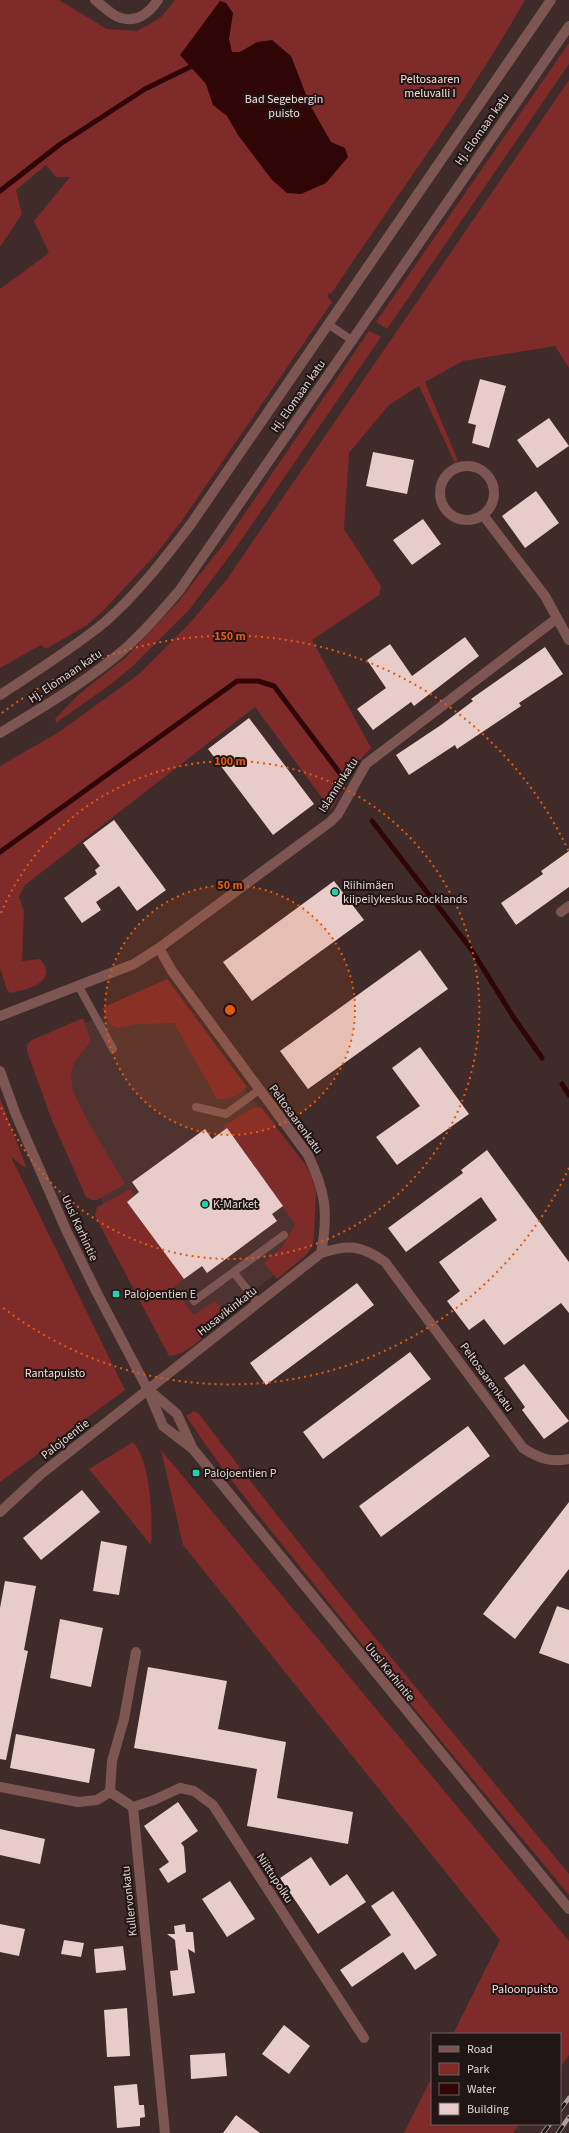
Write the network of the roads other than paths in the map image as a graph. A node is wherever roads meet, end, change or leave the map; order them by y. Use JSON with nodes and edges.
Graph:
{"nodes":[{"id":1,"x":95,"y":0,"type":"edge"},
{"id":2,"x":158,"y":0,"type":"edge"},
{"id":3,"x":551,"y":0,"type":"edge"},
{"id":4,"x":569,"y":26,"type":"edge"},
{"id":5,"x":328,"y":324,"type":"junction"},
{"id":6,"x":352,"y":341,"type":"junction"},
{"id":7,"x":484,"y":514,"type":"junction"},
{"id":8,"x":556,"y":619,"type":"junction"},
{"id":9,"x":569,"y":640,"type":"edge"},
{"id":10,"x":0,"y":695,"type":"edge"},
{"id":11,"x":0,"y":733,"type":"edge"},
{"id":12,"x":569,"y":906,"type":"edge"},
{"id":13,"x":561,"y":912,"type":"dead end"},
{"id":14,"x":159,"y":948,"type":"junction"},
{"id":15,"x":78,"y":985,"type":"junction"},
{"id":16,"x":0,"y":1016,"type":"edge"},
{"id":17,"x":112,"y":1049,"type":"dead end"},
{"id":18,"x":0,"y":1071,"type":"edge"},
{"id":19,"x":259,"y":1090,"type":"junction"},
{"id":20,"x":196,"y":1108,"type":"dead end"},
{"id":21,"x":284,"y":1235,"type":"dead end"},
{"id":22,"x":321,"y":1253,"type":"junction"},
{"id":23,"x":234,"y":1273,"type":"junction"},
{"id":24,"x":194,"y":1301,"type":"dead end"},
{"id":25,"x":258,"y":1303,"type":"junction"},
{"id":26,"x":148,"y":1390,"type":"junction"},
{"id":27,"x":193,"y":1449,"type":"junction"},
{"id":28,"x":569,"y":1459,"type":"edge"},
{"id":29,"x":0,"y":1512,"type":"edge"},
{"id":30,"x":136,"y":1652,"type":"dead end"},
{"id":31,"x":0,"y":1787,"type":"edge"},
{"id":32,"x":110,"y":1792,"type":"junction"},
{"id":33,"x":134,"y":1807,"type":"junction"},
{"id":34,"x":569,"y":1909,"type":"edge"},
{"id":35,"x":364,"y":2038,"type":"dead end"},
{"id":36,"x":165,"y":2133,"type":"edge"}],
"edges":[{"from":1,"to":2,"type":"street"},
{"from":3,"to":5,"type":"street","name":"Hj. Elomaan katu"},
{"from":4,"to":6,"type":"street","name":"Hj. Elomaan katu"},
{"from":5,"to":6,"type":"lane"},
{"from":5,"to":10,"type":"street","name":"Hj. Elomaan katu"},
{"from":6,"to":11,"type":"street","name":"Hj. Elomaan katu"},
{"from":7,"to":7,"type":"street"},
{"from":7,"to":8,"type":"street"},
{"from":8,"to":9,"type":"street"},
{"from":8,"to":14,"type":"street","name":"Islanninkatu"},
{"from":12,"to":13,"type":"street"},
{"from":14,"to":15,"type":"street"},
{"from":14,"to":19,"type":"street","name":"Peltosaarenkatu"},
{"from":15,"to":16,"type":"street"},
{"from":15,"to":17,"type":"lane"},
{"from":18,"to":26,"type":"street","name":"Uusi Karhintie"},
{"from":19,"to":20,"type":"lane"},
{"from":19,"to":22,"type":"street","name":"Peltosaarenkatu"},
{"from":21,"to":23,"type":"lane"},
{"from":22,"to":25,"type":"street","name":"Husavikinkatu"},
{"from":22,"to":28,"type":"street","name":"Peltosaarenkatu"},
{"from":23,"to":24,"type":"lane"},
{"from":23,"to":25,"type":"lane"},
{"from":25,"to":26,"type":"street","name":"Husavikinkatu"},
{"from":26,"to":27,"type":"street","name":"Uusi Karhintie"},
{"from":26,"to":27,"type":"street","name":"Uusi Karhintie"},
{"from":26,"to":29,"type":"street","name":"Palojoentie"},
{"from":27,"to":34,"type":"street","name":"Uusi Karhintie"},
{"from":30,"to":32,"type":"street"},
{"from":31,"to":32,"type":"street"},
{"from":32,"to":33,"type":"street"},
{"from":33,"to":35,"type":"street","name":"Niittupolku"},
{"from":33,"to":36,"type":"street","name":"Kullervonkatu"}]}
